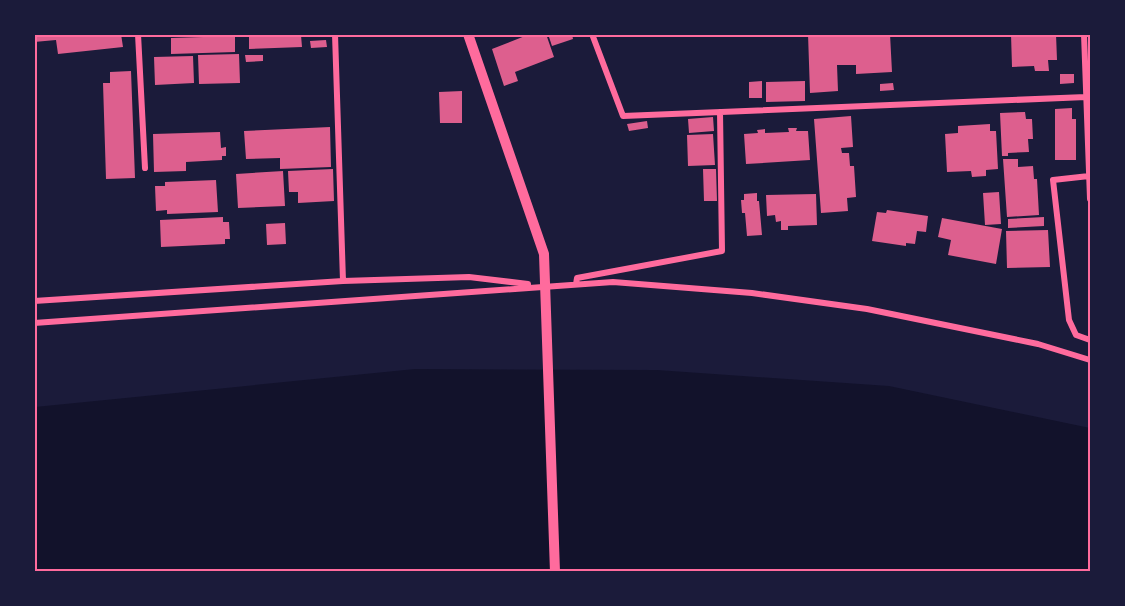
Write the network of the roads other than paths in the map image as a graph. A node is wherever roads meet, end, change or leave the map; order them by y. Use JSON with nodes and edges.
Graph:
{"nodes":[{"id":1,"x":138,"y":34,"type":"edge"},
{"id":2,"x":335,"y":34,"type":"edge"},
{"id":3,"x":468,"y":34,"type":"edge"},
{"id":4,"x":592,"y":34,"type":"edge"},
{"id":5,"x":1084,"y":34,"type":"edge"},
{"id":6,"x":1086,"y":97,"type":"junction"},
{"id":7,"x":720,"y":112,"type":"junction"},
{"id":8,"x":145,"y":168,"type":"dead end"},
{"id":9,"x":1089,"y":176,"type":"edge"},
{"id":10,"x":1090,"y":199,"type":"edge"},
{"id":11,"x":343,"y":281,"type":"junction"},
{"id":12,"x":576,"y":284,"type":"junction"},
{"id":13,"x":544,"y":286,"type":"junction"},
{"id":14,"x":34,"y":301,"type":"edge"},
{"id":15,"x":34,"y":323,"type":"edge"},
{"id":16,"x":1090,"y":340,"type":"edge"},
{"id":17,"x":1090,"y":360,"type":"edge"},
{"id":18,"x":555,"y":572,"type":"edge"}],
"edges":[{"from":1,"to":8,"type":"street"},
{"from":2,"to":11,"type":"street"},
{"from":3,"to":13,"type":"street"},
{"from":4,"to":7,"type":"street"},
{"from":5,"to":6,"type":"street"},
{"from":6,"to":7,"type":"street"},
{"from":6,"to":9,"type":"street"},
{"from":7,"to":12,"type":"street"},
{"from":9,"to":10,"type":"street"},
{"from":9,"to":16,"type":"street"},
{"from":11,"to":13,"type":"street"},
{"from":11,"to":14,"type":"street"},
{"from":12,"to":13,"type":"street"},
{"from":12,"to":17,"type":"street"},
{"from":13,"to":15,"type":"street"},
{"from":13,"to":18,"type":"street"}]}
